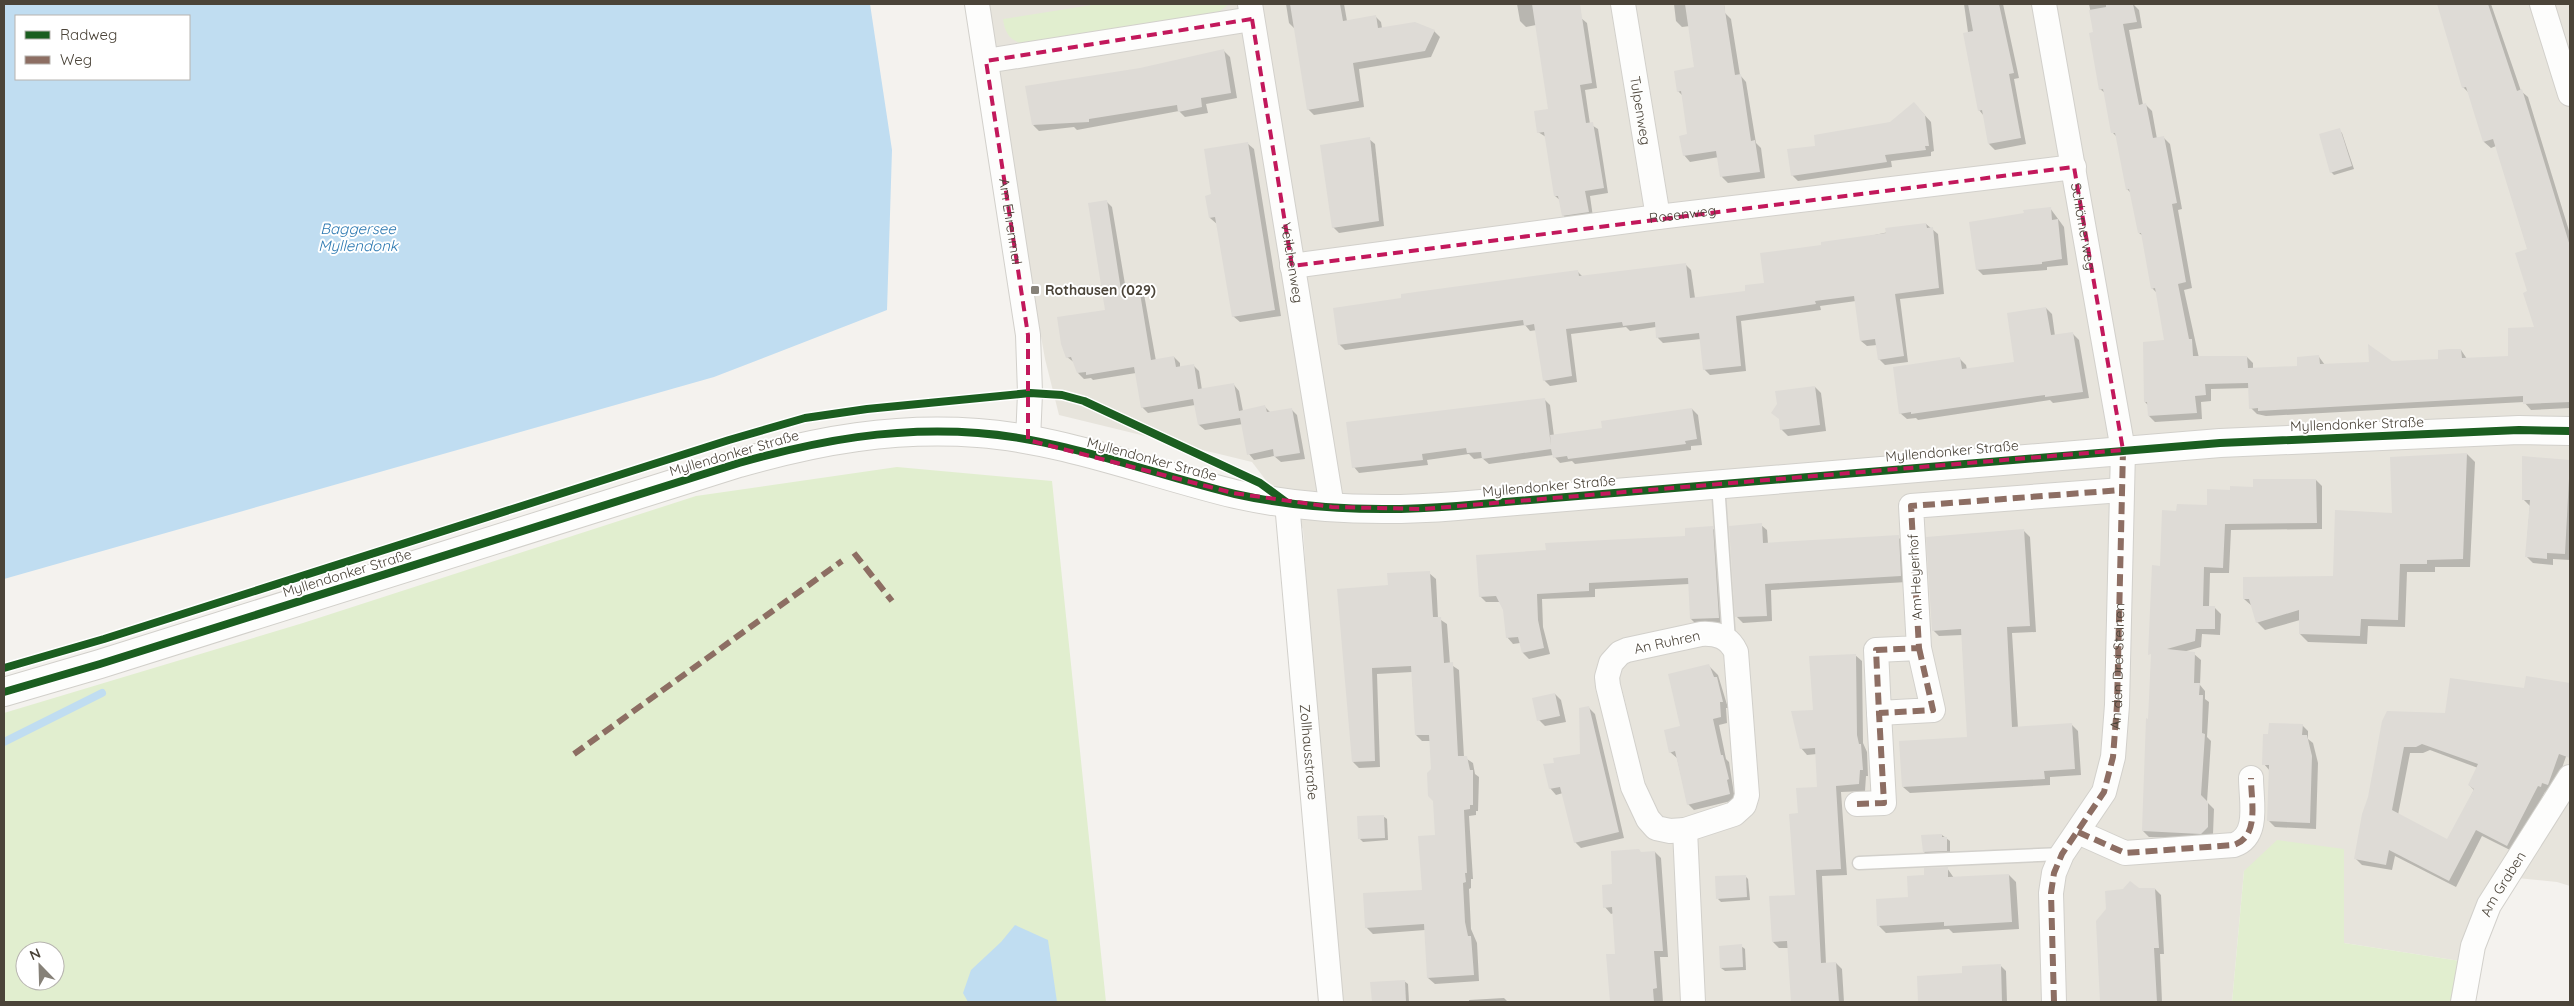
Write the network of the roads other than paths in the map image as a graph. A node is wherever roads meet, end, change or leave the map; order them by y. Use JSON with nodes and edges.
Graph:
{"nodes":[{"id":1,"x":977,"y":4,"type":"edge"},
{"id":2,"x":1623,"y":4,"type":"edge"},
{"id":3,"x":2044,"y":4,"type":"edge"},
{"id":4,"x":2542,"y":4,"type":"edge"},
{"id":5,"x":1251,"y":11,"type":"edge"},
{"id":6,"x":986,"y":61,"type":"junction"},
{"id":7,"x":2570,"y":94,"type":"edge"},
{"id":8,"x":2074,"y":167,"type":"junction"},
{"id":9,"x":1658,"y":217,"type":"junction"},
{"id":10,"x":1292,"y":266,"type":"junction"},
{"id":11,"x":2570,"y":431,"type":"edge"},
{"id":12,"x":1028,"y":440,"type":"junction"},
{"id":13,"x":2123,"y":450,"type":"junction"},
{"id":14,"x":1718,"y":484,"type":"junction"},
{"id":15,"x":2122,"y":490,"type":"junction"},
{"id":16,"x":1287,"y":503,"type":"junction"},
{"id":17,"x":1332,"y":507,"type":"junction"},
{"id":18,"x":1729,"y":641,"type":"junction"},
{"id":19,"x":1918,"y":648,"type":"junction"},
{"id":20,"x":4,"y":692,"type":"edge"},
{"id":21,"x":1879,"y":713,"type":"junction"},
{"id":22,"x":2570,"y":777,"type":"edge"},
{"id":23,"x":2251,"y":778,"type":"dead end"},
{"id":24,"x":1857,"y":804,"type":"dead end"},
{"id":25,"x":1685,"y":830,"type":"junction"},
{"id":26,"x":2078,"y":832,"type":"junction"},
{"id":27,"x":2062,"y":854,"type":"junction"},
{"id":28,"x":1859,"y":863,"type":"dead end"},
{"id":29,"x":1331,"y":1002,"type":"edge"},
{"id":30,"x":1693,"y":1002,"type":"edge"},
{"id":31,"x":2054,"y":1002,"type":"edge"},
{"id":32,"x":2463,"y":1002,"type":"edge"}],
"edges":[{"from":1,"to":6,"type":"street","name":"Am Ehrenmal"},
{"from":2,"to":9,"type":"street","name":"Tulpenweg"},
{"from":3,"to":8,"type":"street","name":"Schlömerweg"},
{"from":4,"to":7,"type":"street"},
{"from":5,"to":6,"type":"street","name":"Veilchenweg"},
{"from":5,"to":10,"type":"street","name":"Veilchenweg"},
{"from":6,"to":12,"type":"street","name":"Am Ehrenmal"},
{"from":8,"to":9,"type":"street","name":"Rosenweg"},
{"from":8,"to":13,"type":"street","name":"Schlömerweg"},
{"from":9,"to":10,"type":"street","name":"Rosenweg"},
{"from":10,"to":17,"type":"street","name":"Veilchenweg"},
{"from":11,"to":13,"type":"street","name":"Myllendonker Straße"},
{"from":12,"to":16,"type":"street","name":"Myllendonker Straße"},
{"from":12,"to":20,"type":"street","name":"Myllendonker Straße"},
{"from":13,"to":14,"type":"street","name":"Myllendonker Straße"},
{"from":13,"to":15,"type":"street","name":"An den Drei Steinen"},
{"from":14,"to":17,"type":"street","name":"Myllendonker Straße"},
{"from":14,"to":18,"type":"lane"},
{"from":15,"to":19,"type":"street","name":"Am Heyerhof"},
{"from":15,"to":26,"type":"street","name":"An den Drei Steinen"},
{"from":16,"to":17,"type":"street","name":"Myllendonker Straße"},
{"from":16,"to":29,"type":"street","name":"Zollhausstraße"},
{"from":18,"to":25,"type":"street","name":"An Ruhren"},
{"from":18,"to":25,"type":"street","name":"An Ruhren"},
{"from":19,"to":21,"type":"street"},
{"from":19,"to":21,"type":"street","name":"Am Heyerhof"},
{"from":21,"to":24,"type":"street"},
{"from":22,"to":32,"type":"street","name":"Am Graben"},
{"from":23,"to":26,"type":"street"},
{"from":25,"to":30,"type":"street"},
{"from":26,"to":27,"type":"street","name":"An den Drei Steinen"},
{"from":27,"to":28,"type":"lane"},
{"from":27,"to":31,"type":"street","name":"An den Drei Steinen"}]}
